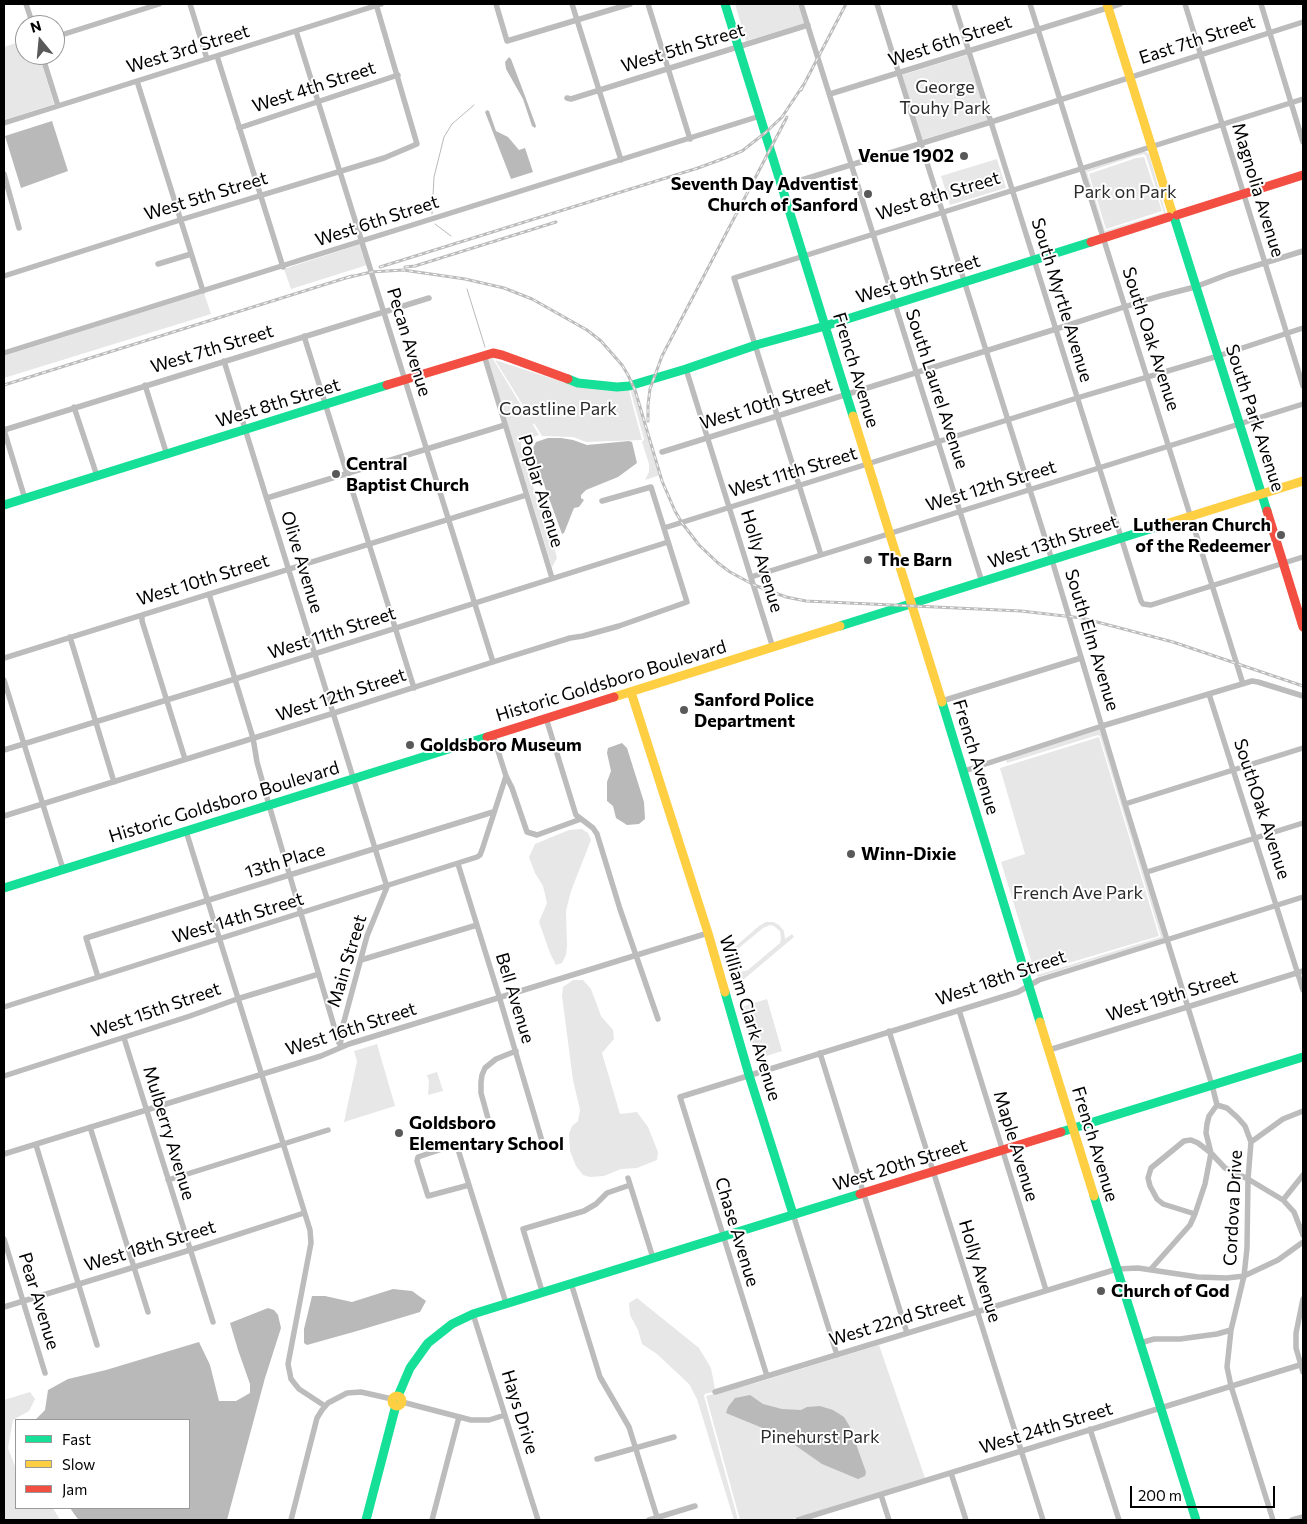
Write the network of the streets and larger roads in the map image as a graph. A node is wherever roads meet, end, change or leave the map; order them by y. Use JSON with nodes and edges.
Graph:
{"nodes":[{"id":1,"x":159,"y":4,"type":"edge"},
{"id":2,"x":190,"y":4,"type":"edge"},
{"id":3,"x":378,"y":4,"type":"edge"},
{"id":4,"x":496,"y":4,"type":"edge"},
{"id":5,"x":572,"y":4,"type":"edge"},
{"id":6,"x":630,"y":4,"type":"edge"},
{"id":7,"x":648,"y":4,"type":"edge"},
{"id":8,"x":725,"y":4,"type":"edge"},
{"id":9,"x":801,"y":4,"type":"edge"},
{"id":10,"x":877,"y":4,"type":"edge"},
{"id":11,"x":954,"y":4,"type":"edge"},
{"id":12,"x":1030,"y":4,"type":"edge"},
{"id":13,"x":1120,"y":4,"type":"edge"},
{"id":14,"x":1185,"y":4,"type":"edge"},
{"id":15,"x":1261,"y":4,"type":"edge"},
{"id":16,"x":1107,"y":6,"type":"edge"},
{"id":17,"x":578,"y":20,"type":"junction"},
{"id":18,"x":1303,"y":22,"type":"edge"},
{"id":19,"x":808,"y":25,"type":"junction"},
{"id":20,"x":1037,"y":29,"type":"junction"},
{"id":21,"x":296,"y":31,"type":"junction"},
{"id":22,"x":1270,"y":33,"type":"junction"},
{"id":23,"x":65,"y":34,"type":"edge"},
{"id":24,"x":738,"y":47,"type":"junction"},
{"id":25,"x":969,"y":52,"type":"junction"},
{"id":26,"x":216,"y":56,"type":"junction"},
{"id":27,"x":1200,"y":56,"type":"junction"},
{"id":28,"x":207,"y":59,"type":"junction"},
{"id":29,"x":45,"y":65,"type":"edge"},
{"id":30,"x":668,"y":69,"type":"junction"},
{"id":31,"x":899,"y":73,"type":"junction"},
{"id":32,"x":398,"y":75,"type":"junction"},
{"id":33,"x":1129,"y":77,"type":"junction"},
{"id":34,"x":137,"y":81,"type":"junction"},
{"id":35,"x":600,"y":90,"type":"junction"},
{"id":36,"x":830,"y":94,"type":"junction"},
{"id":37,"x":568,"y":98,"type":"dead end"},
{"id":38,"x":1060,"y":99,"type":"junction"},
{"id":39,"x":1303,"y":99,"type":"edge"},
{"id":40,"x":318,"y":102,"type":"junction"},
{"id":41,"x":1291,"y":103,"type":"junction"},
{"id":42,"x":58,"y":106,"type":"junction"},
{"id":43,"x":760,"y":116,"type":"junction"},
{"id":44,"x":991,"y":122,"type":"junction"},
{"id":45,"x":4,"y":123,"type":"edge"},
{"id":46,"x":1222,"y":124,"type":"junction"},
{"id":47,"x":239,"y":128,"type":"junction"},
{"id":48,"x":690,"y":139,"type":"junction"},
{"id":49,"x":1303,"y":142,"type":"edge"},
{"id":50,"x":920,"y":143,"type":"junction"},
{"id":51,"x":1152,"y":147,"type":"junction"},
{"id":52,"x":620,"y":160,"type":"junction"},
{"id":53,"x":851,"y":165,"type":"junction"},
{"id":54,"x":1082,"y":169,"type":"junction"},
{"id":55,"x":340,"y":171,"type":"junction"},
{"id":56,"x":4,"y":174,"type":"edge"},
{"id":57,"x":1303,"y":175,"type":"edge"},
{"id":58,"x":782,"y":186,"type":"junction"},
{"id":59,"x":1012,"y":191,"type":"junction"},
{"id":60,"x":1243,"y":194,"type":"junction"},
{"id":61,"x":260,"y":195,"type":"junction"},
{"id":62,"x":942,"y":212,"type":"junction"},
{"id":63,"x":1173,"y":216,"type":"junction"},
{"id":64,"x":180,"y":220,"type":"junction"},
{"id":65,"x":19,"y":228,"type":"dead end"},
{"id":66,"x":873,"y":234,"type":"junction"},
{"id":67,"x":1103,"y":238,"type":"junction"},
{"id":68,"x":362,"y":241,"type":"junction"},
{"id":69,"x":1303,"y":251,"type":"edge"},
{"id":70,"x":191,"y":254,"type":"junction"},
{"id":71,"x":804,"y":255,"type":"junction"},
{"id":72,"x":1034,"y":261,"type":"junction"},
{"id":73,"x":1264,"y":263,"type":"junction"},
{"id":74,"x":158,"y":264,"type":"dead end"},
{"id":75,"x":283,"y":266,"type":"junction"},
{"id":76,"x":4,"y":276,"type":"edge"},
{"id":77,"x":964,"y":282,"type":"junction"},
{"id":78,"x":1195,"y":288,"type":"junction"},
{"id":79,"x":203,"y":291,"type":"junction"},
{"id":80,"x":429,"y":298,"type":"dead end"},
{"id":81,"x":894,"y":304,"type":"junction"},
{"id":82,"x":1124,"y":307,"type":"junction"},
{"id":83,"x":383,"y":311,"type":"junction"},
{"id":84,"x":825,"y":326,"type":"junction"},
{"id":85,"x":1303,"y":328,"type":"edge"},
{"id":86,"x":1056,"y":329,"type":"junction"},
{"id":87,"x":1286,"y":333,"type":"junction"},
{"id":88,"x":304,"y":336,"type":"junction"},
{"id":89,"x":756,"y":345,"type":"junction"},
{"id":90,"x":986,"y":350,"type":"junction"},
{"id":91,"x":4,"y":353,"type":"edge"},
{"id":92,"x":484,"y":355,"type":"junction"},
{"id":93,"x":1218,"y":356,"type":"junction"},
{"id":94,"x":224,"y":361,"type":"junction"},
{"id":95,"x":686,"y":369,"type":"junction"},
{"id":96,"x":917,"y":372,"type":"junction"},
{"id":97,"x":560,"y":377,"type":"joint"},
{"id":98,"x":1147,"y":377,"type":"junction"},
{"id":99,"x":405,"y":380,"type":"junction"},
{"id":100,"x":144,"y":385,"type":"junction"},
{"id":101,"x":1303,"y":386,"type":"edge"},
{"id":102,"x":847,"y":395,"type":"junction"},
{"id":103,"x":1077,"y":398,"type":"junction"},
{"id":104,"x":326,"y":404,"type":"junction"},
{"id":105,"x":1303,"y":404,"type":"edge"},
{"id":106,"x":74,"y":407,"type":"junction"},
{"id":107,"x":778,"y":416,"type":"junction"},
{"id":108,"x":1008,"y":420,"type":"junction"},
{"id":109,"x":505,"y":425,"type":"junction"},
{"id":110,"x":1240,"y":425,"type":"junction"},
{"id":111,"x":4,"y":430,"type":"edge"},
{"id":112,"x":246,"y":430,"type":"junction"},
{"id":113,"x":708,"y":438,"type":"junction"},
{"id":114,"x":939,"y":442,"type":"junction"},
{"id":115,"x":1169,"y":446,"type":"junction"},
{"id":116,"x":427,"y":449,"type":"junction"},
{"id":117,"x":662,"y":452,"type":"dead end"},
{"id":118,"x":167,"y":455,"type":"junction"},
{"id":119,"x":869,"y":464,"type":"junction"},
{"id":120,"x":1099,"y":468,"type":"junction"},
{"id":121,"x":347,"y":474,"type":"junction"},
{"id":122,"x":97,"y":476,"type":"junction"},
{"id":123,"x":1303,"y":481,"type":"edge"},
{"id":124,"x":799,"y":486,"type":"junction"},
{"id":125,"x":1030,"y":490,"type":"junction"},
{"id":126,"x":1262,"y":494,"type":"junction"},
{"id":127,"x":526,"y":495,"type":"junction"},
{"id":128,"x":267,"y":498,"type":"junction"},
{"id":129,"x":26,"y":499,"type":"junction"},
{"id":130,"x":602,"y":501,"type":"dead end"},
{"id":131,"x":4,"y":506,"type":"edge"},
{"id":132,"x":730,"y":508,"type":"junction"},
{"id":133,"x":960,"y":512,"type":"junction"},
{"id":134,"x":1190,"y":516,"type":"junction"},
{"id":135,"x":448,"y":519,"type":"junction"},
{"id":136,"x":664,"y":528,"type":"junction"},
{"id":137,"x":890,"y":533,"type":"junction"},
{"id":138,"x":1122,"y":538,"type":"junction"},
{"id":139,"x":668,"y":542,"type":"junction"},
{"id":140,"x":370,"y":544,"type":"junction"},
{"id":141,"x":821,"y":555,"type":"junction"},
{"id":142,"x":1303,"y":557,"type":"edge"},
{"id":143,"x":1052,"y":560,"type":"junction"},
{"id":144,"x":1283,"y":564,"type":"junction"},
{"id":145,"x":289,"y":569,"type":"junction"},
{"id":146,"x":552,"y":578,"type":"junction"},
{"id":147,"x":751,"y":578,"type":"junction"},
{"id":148,"x":982,"y":582,"type":"junction"},
{"id":149,"x":1213,"y":586,"type":"junction"},
{"id":150,"x":210,"y":594,"type":"junction"},
{"id":151,"x":474,"y":604,"type":"junction"},
{"id":152,"x":912,"y":604,"type":"junction"},
{"id":153,"x":142,"y":615,"type":"junction"},
{"id":154,"x":1303,"y":627,"type":"edge"},
{"id":155,"x":396,"y":628,"type":"junction"},
{"id":156,"x":70,"y":637,"type":"junction"},
{"id":157,"x":773,"y":648,"type":"junction"},
{"id":158,"x":315,"y":654,"type":"junction"},
{"id":159,"x":4,"y":658,"type":"edge"},
{"id":160,"x":1082,"y":658,"type":"junction"},
{"id":161,"x":494,"y":662,"type":"junction"},
{"id":162,"x":235,"y":679,"type":"junction"},
{"id":163,"x":4,"y":680,"type":"edge"},
{"id":164,"x":1243,"y":684,"type":"junction"},
{"id":165,"x":414,"y":688,"type":"junction"},
{"id":166,"x":631,"y":692,"type":"junction"},
{"id":167,"x":1209,"y":694,"type":"junction"},
{"id":168,"x":1303,"y":696,"type":"edge"},
{"id":169,"x":166,"y":700,"type":"junction"},
{"id":170,"x":942,"y":701,"type":"junction"},
{"id":171,"x":334,"y":713,"type":"junction"},
{"id":172,"x":546,"y":718,"type":"junction"},
{"id":173,"x":96,"y":721,"type":"junction"},
{"id":174,"x":1102,"y":726,"type":"junction"},
{"id":175,"x":493,"y":735,"type":"junction"},
{"id":176,"x":253,"y":738,"type":"junction"},
{"id":177,"x":23,"y":743,"type":"junction"},
{"id":178,"x":1303,"y":748,"type":"edge"},
{"id":179,"x":4,"y":750,"type":"edge"},
{"id":180,"x":185,"y":759,"type":"junction"},
{"id":181,"x":1234,"y":770,"type":"junction"},
{"id":182,"x":964,"y":771,"type":"junction"},
{"id":183,"x":506,"y":776,"type":"junction"},
{"id":184,"x":354,"y":778,"type":"junction"},
{"id":185,"x":114,"y":782,"type":"junction"},
{"id":186,"x":42,"y":803,"type":"junction"},
{"id":187,"x":1125,"y":804,"type":"junction"},
{"id":188,"x":269,"y":805,"type":"junction"},
{"id":189,"x":493,"y":812,"type":"junction"},
{"id":190,"x":4,"y":816,"type":"edge"},
{"id":191,"x":581,"y":819,"type":"junction"},
{"id":192,"x":1303,"y":823,"type":"edge"},
{"id":193,"x":186,"y":831,"type":"junction"},
{"id":194,"x":1255,"y":839,"type":"junction"},
{"id":195,"x":376,"y":848,"type":"junction"},
{"id":196,"x":458,"y":864,"type":"junction"},
{"id":197,"x":63,"y":869,"type":"junction"},
{"id":198,"x":1147,"y":872,"type":"junction"},
{"id":199,"x":290,"y":875,"type":"junction"},
{"id":200,"x":387,"y":887,"type":"junction"},
{"id":201,"x":4,"y":888,"type":"edge"},
{"id":202,"x":1303,"y":897,"type":"edge"},
{"id":203,"x":207,"y":900,"type":"junction"},
{"id":204,"x":1276,"y":905,"type":"junction"},
{"id":205,"x":301,"y":913,"type":"junction"},
{"id":206,"x":477,"y":925,"type":"junction"},
{"id":207,"x":708,"y":933,"type":"junction"},
{"id":208,"x":220,"y":939,"type":"junction"},
{"id":209,"x":1167,"y":940,"type":"junction"},
{"id":210,"x":636,"y":955,"type":"junction"},
{"id":211,"x":361,"y":960,"type":"junction"},
{"id":212,"x":1301,"y":972,"type":"edge"},
{"id":213,"x":319,"y":974,"type":"junction"},
{"id":214,"x":98,"y":977,"type":"junction"},
{"id":215,"x":1029,"y":986,"type":"junction"},
{"id":216,"x":1303,"y":990,"type":"edge"},
{"id":217,"x":499,"y":996,"type":"junction"},
{"id":218,"x":238,"y":999,"type":"junction"},
{"id":219,"x":1188,"y":1006,"type":"junction"},
{"id":220,"x":4,"y":1007,"type":"edge"},
{"id":221,"x":959,"y":1010,"type":"junction"},
{"id":222,"x":658,"y":1019,"type":"dead end"},
{"id":223,"x":889,"y":1031,"type":"junction"},
{"id":224,"x":124,"y":1038,"type":"junction"},
{"id":225,"x":340,"y":1046,"type":"junction"},
{"id":226,"x":1049,"y":1050,"type":"junction"},
{"id":227,"x":516,"y":1051,"type":"junction"},
{"id":228,"x":820,"y":1053,"type":"junction"},
{"id":229,"x":1303,"y":1058,"type":"edge"},
{"id":230,"x":262,"y":1074,"type":"junction"},
{"id":231,"x":749,"y":1075,"type":"junction"},
{"id":232,"x":4,"y":1076,"type":"edge"},
{"id":233,"x":1212,"y":1085,"type":"junction"},
{"id":234,"x":680,"y":1097,"type":"joint"},
{"id":235,"x":1217,"y":1105,"type":"junction"},
{"id":236,"x":147,"y":1109,"type":"junction"},
{"id":237,"x":1303,"y":1111,"type":"edge"},
{"id":238,"x":489,"y":1122,"type":"dead end"},
{"id":239,"x":90,"y":1127,"type":"junction"},
{"id":240,"x":1073,"y":1129,"type":"junction"},
{"id":241,"x":328,"y":1130,"type":"dead end"},
{"id":242,"x":542,"y":1141,"type":"dead end"},
{"id":243,"x":1251,"y":1142,"type":"junction"},
{"id":244,"x":36,"y":1144,"type":"junction"},
{"id":245,"x":282,"y":1144,"type":"junction"},
{"id":246,"x":1002,"y":1151,"type":"junction"},
{"id":247,"x":1211,"y":1153,"type":"junction"},
{"id":248,"x":4,"y":1154,"type":"edge"},
{"id":249,"x":933,"y":1172,"type":"junction"},
{"id":250,"x":1303,"y":1174,"type":"edge"},
{"id":251,"x":628,"y":1178,"type":"dead end"},
{"id":252,"x":1248,"y":1179,"type":"junction"},
{"id":253,"x":168,"y":1180,"type":"junction"},
{"id":254,"x":630,"y":1185,"type":"junction"},
{"id":255,"x":469,"y":1186,"type":"junction"},
{"id":256,"x":862,"y":1193,"type":"junction"},
{"id":257,"x":1283,"y":1200,"type":"junction"},
{"id":258,"x":304,"y":1213,"type":"junction"},
{"id":259,"x":793,"y":1214,"type":"junction"},
{"id":260,"x":1195,"y":1214,"type":"junction"},
{"id":261,"x":1303,"y":1235,"type":"edge"},
{"id":262,"x":723,"y":1236,"type":"junction"},
{"id":263,"x":4,"y":1239,"type":"edge"},
{"id":264,"x":1303,"y":1242,"type":"edge"},
{"id":265,"x":190,"y":1250,"type":"junction"},
{"id":266,"x":653,"y":1258,"type":"junction"},
{"id":267,"x":135,"y":1267,"type":"junction"},
{"id":268,"x":1117,"y":1269,"type":"junction"},
{"id":269,"x":1151,"y":1269,"type":"junction"},
{"id":270,"x":1244,"y":1276,"type":"junction"},
{"id":271,"x":571,"y":1283,"type":"junction"},
{"id":272,"x":79,"y":1284,"type":"junction"},
{"id":273,"x":1046,"y":1290,"type":"junction"},
{"id":274,"x":542,"y":1291,"type":"junction"},
{"id":275,"x":1303,"y":1299,"type":"edge"},
{"id":276,"x":23,"y":1301,"type":"junction"},
{"id":277,"x":506,"y":1303,"type":"junction"},
{"id":278,"x":4,"y":1307,"type":"edge"},
{"id":279,"x":148,"y":1312,"type":"dead end"},
{"id":280,"x":977,"y":1312,"type":"junction"},
{"id":281,"x":473,"y":1314,"type":"junction"},
{"id":282,"x":213,"y":1322,"type":"dead end"},
{"id":283,"x":1231,"y":1330,"type":"junction"},
{"id":284,"x":907,"y":1333,"type":"junction"},
{"id":285,"x":1140,"y":1343,"type":"junction"},
{"id":286,"x":97,"y":1345,"type":"dead end"},
{"id":287,"x":837,"y":1355,"type":"junction"},
{"id":288,"x":1302,"y":1364,"type":"edge"},
{"id":289,"x":1303,"y":1372,"type":"edge"},
{"id":290,"x":45,"y":1373,"type":"dead end"},
{"id":291,"x":766,"y":1376,"type":"junction"},
{"id":292,"x":1231,"y":1386,"type":"junction"},
{"id":293,"x":715,"y":1392,"type":"dead end"},
{"id":294,"x":397,"y":1401,"type":"junction"},
{"id":295,"x":325,"y":1406,"type":"junction"},
{"id":296,"x":1160,"y":1408,"type":"junction"},
{"id":297,"x":505,"y":1416,"type":"junction"},
{"id":298,"x":459,"y":1417,"type":"junction"},
{"id":299,"x":1090,"y":1429,"type":"junction"},
{"id":300,"x":674,"y":1436,"type":"dead end"},
{"id":301,"x":636,"y":1447,"type":"junction"},
{"id":302,"x":1021,"y":1452,"type":"junction"},
{"id":303,"x":597,"y":1460,"type":"dead end"},
{"id":304,"x":951,"y":1473,"type":"junction"},
{"id":305,"x":880,"y":1495,"type":"junction"},
{"id":306,"x":696,"y":1506,"type":"dead end"},
{"id":307,"x":1303,"y":1517,"type":"edge"},
{"id":308,"x":812,"y":1518,"type":"edge"},
{"id":309,"x":658,"y":1519,"type":"edge"},
{"id":310,"x":291,"y":1520,"type":"edge"},
{"id":311,"x":366,"y":1520,"type":"edge"},
{"id":312,"x":432,"y":1520,"type":"edge"},
{"id":313,"x":538,"y":1520,"type":"edge"},
{"id":314,"x":649,"y":1520,"type":"edge"},
{"id":315,"x":798,"y":1520,"type":"edge"},
{"id":316,"x":889,"y":1520,"type":"edge"},
{"id":317,"x":966,"y":1520,"type":"edge"},
{"id":318,"x":1043,"y":1520,"type":"edge"},
{"id":319,"x":1119,"y":1520,"type":"edge"},
{"id":320,"x":1196,"y":1520,"type":"edge"},
{"id":321,"x":1273,"y":1520,"type":"edge"},
{"id":322,"x":1292,"y":1520,"type":"edge"}],
"edges":[{"from":1,"to":23,"type":"street"},
{"from":2,"to":28,"type":"street"},
{"from":3,"to":21,"type":"street","name":"West 3rd Street"},
{"from":3,"to":32,"type":"street"},
{"from":4,"to":17,"type":"street"},
{"from":5,"to":17,"type":"street"},
{"from":6,"to":17,"type":"street"},
{"from":7,"to":30,"type":"street"},
{"from":8,"to":24,"type":"street","name":"French Avenue"},
{"from":9,"to":19,"type":"street","name":"South Laurel Avenue"},
{"from":10,"to":31,"type":"street","name":"South Elm Avenue"},
{"from":11,"to":25,"type":"street","name":"South Myrtle Avenue"},
{"from":12,"to":20,"type":"street","name":"South Oak Avenue"},
{"from":13,"to":16,"type":"street","name":"West 6th Street"},
{"from":14,"to":27,"type":"street","name":"Magnolia Avenue"},
{"from":15,"to":22,"type":"street"},
{"from":16,"to":20,"type":"street","name":"West 6th Street"},
{"from":16,"to":33,"type":"street","name":"South Park Avenue"},
{"from":17,"to":35,"type":"street"},
{"from":18,"to":22,"type":"street","name":"East 7th Street"},
{"from":19,"to":24,"type":"street","name":"West 5th Street"},
{"from":19,"to":36,"type":"street","name":"South Laurel Avenue"},
{"from":20,"to":25,"type":"street","name":"West 6th Street"},
{"from":20,"to":38,"type":"street","name":"South Oak Avenue"},
{"from":21,"to":26,"type":"street","name":"West 3rd Street"},
{"from":21,"to":40,"type":"street","name":"Pecan Avenue"},
{"from":22,"to":27,"type":"street","name":"East 7th Street"},
{"from":22,"to":41,"type":"street"},
{"from":24,"to":30,"type":"street","name":"West 5th Street"},
{"from":24,"to":43,"type":"street","name":"French Avenue"},
{"from":25,"to":31,"type":"street","name":"West 6th Street"},
{"from":25,"to":44,"type":"street","name":"South Myrtle Avenue"},
{"from":26,"to":28,"type":"street","name":"West 3rd Street"},
{"from":26,"to":47,"type":"street"},
{"from":27,"to":33,"type":"street","name":"East 7th Street"},
{"from":27,"to":46,"type":"street","name":"Magnolia Avenue"},
{"from":28,"to":34,"type":"street","name":"West 3rd Street"},
{"from":29,"to":42,"type":"street"},
{"from":30,"to":35,"type":"street","name":"West 5th Street"},
{"from":30,"to":48,"type":"street"},
{"from":31,"to":36,"type":"street","name":"West 6th Street"},
{"from":31,"to":50,"type":"street","name":"South Elm Avenue"},
{"from":32,"to":40,"type":"street","name":"West 4th Street"},
{"from":32,"to":55,"type":"street","name":"West 5th Street"},
{"from":33,"to":38,"type":"street"},
{"from":33,"to":51,"type":"street","name":"South Park Avenue"},
{"from":34,"to":42,"type":"street","name":"West 3rd Street"},
{"from":34,"to":64,"type":"street"},
{"from":35,"to":37,"type":"street","name":"West 5th Street"},
{"from":35,"to":52,"type":"street"},
{"from":36,"to":53,"type":"street","name":"South Laurel Avenue"},
{"from":38,"to":44,"type":"street"},
{"from":38,"to":54,"type":"street","name":"South Oak Avenue"},
{"from":39,"to":41,"type":"street","name":"West 8th Street"},
{"from":40,"to":47,"type":"street","name":"West 4th Street"},
{"from":40,"to":55,"type":"street","name":"Pecan Avenue"},
{"from":41,"to":46,"type":"street","name":"West 8th Street"},
{"from":41,"to":49,"type":"street"},
{"from":42,"to":45,"type":"street","name":"West 3rd Street"},
{"from":43,"to":48,"type":"street","name":"West 6th Street"},
{"from":43,"to":58,"type":"street","name":"French Avenue"},
{"from":44,"to":50,"type":"street"},
{"from":44,"to":59,"type":"street","name":"South Myrtle Avenue"},
{"from":46,"to":51,"type":"street","name":"West 8th Street"},
{"from":46,"to":60,"type":"street","name":"Magnolia Avenue"},
{"from":47,"to":61,"type":"street"},
{"from":48,"to":52,"type":"street","name":"West 6th Street"},
{"from":50,"to":53,"type":"street"},
{"from":50,"to":62,"type":"street","name":"South Elm Avenue"},
{"from":51,"to":54,"type":"street","name":"West 8th Street"},
{"from":51,"to":63,"type":"street","name":"South Park Avenue"},
{"from":52,"to":68,"type":"street","name":"West 6th Street"},
{"from":53,"to":58,"type":"street"},
{"from":53,"to":66,"type":"street","name":"South Laurel Avenue"},
{"from":54,"to":59,"type":"street","name":"West 8th Street"},
{"from":54,"to":67,"type":"street","name":"South Oak Avenue"},
{"from":55,"to":61,"type":"street","name":"West 5th Street"},
{"from":55,"to":68,"type":"street","name":"Pecan Avenue"},
{"from":56,"to":65,"type":"street"},
{"from":57,"to":60,"type":"street","name":"West 9th Street"},
{"from":58,"to":71,"type":"street","name":"French Avenue"},
{"from":59,"to":62,"type":"street","name":"West 8th Street"},
{"from":59,"to":72,"type":"street","name":"South Myrtle Avenue"},
{"from":60,"to":63,"type":"street","name":"West 9th Street"},
{"from":60,"to":73,"type":"street","name":"Magnolia Avenue"},
{"from":61,"to":64,"type":"street","name":"West 5th Street"},
{"from":61,"to":75,"type":"street"},
{"from":62,"to":66,"type":"street","name":"West 8th Street"},
{"from":62,"to":77,"type":"street","name":"South Elm Avenue"},
{"from":63,"to":67,"type":"street","name":"West 9th Street"},
{"from":63,"to":78,"type":"street","name":"South Park Avenue"},
{"from":64,"to":70,"type":"street"},
{"from":64,"to":76,"type":"street","name":"West 5th Street"},
{"from":66,"to":71,"type":"street","name":"West 8th Street"},
{"from":66,"to":81,"type":"street","name":"South Laurel Avenue"},
{"from":67,"to":72,"type":"street","name":"West 9th Street"},
{"from":67,"to":82,"type":"street","name":"South Oak Avenue"},
{"from":68,"to":75,"type":"street","name":"West 6th Street"},
{"from":68,"to":83,"type":"street","name":"Pecan Avenue"},
{"from":69,"to":73,"type":"street","name":"West 10th Street"},
{"from":70,"to":74,"type":"street"},
{"from":70,"to":79,"type":"street"},
{"from":71,"to":84,"type":"street","name":"French Avenue"},
{"from":71,"to":89,"type":"street","name":"West 8th Street"},
{"from":72,"to":77,"type":"street","name":"West 9th Street"},
{"from":72,"to":86,"type":"street","name":"South Myrtle Avenue"},
{"from":73,"to":78,"type":"street","name":"West 10th Street"},
{"from":73,"to":87,"type":"street","name":"Magnolia Avenue"},
{"from":75,"to":79,"type":"street","name":"West 6th Street"},
{"from":77,"to":81,"type":"street","name":"West 9th Street"},
{"from":77,"to":90,"type":"street","name":"South Elm Avenue"},
{"from":78,"to":82,"type":"street","name":"West 10th Street"},
{"from":78,"to":93,"type":"street","name":"South Park Avenue"},
{"from":79,"to":91,"type":"street","name":"West 6th Street"},
{"from":80,"to":83,"type":"street","name":"West 7th Street"},
{"from":81,"to":84,"type":"street","name":"West 9th Street"},
{"from":81,"to":96,"type":"street","name":"South Laurel Avenue"},
{"from":82,"to":86,"type":"street","name":"West 10th Street"},
{"from":82,"to":98,"type":"street","name":"South Oak Avenue"},
{"from":83,"to":88,"type":"street","name":"West 7th Street"},
{"from":83,"to":99,"type":"street","name":"Pecan Avenue"},
{"from":84,"to":89,"type":"street","name":"West 9th Street"},
{"from":84,"to":102,"type":"street","name":"French Avenue"},
{"from":85,"to":87,"type":"street","name":"West 11th Street"},
{"from":86,"to":90,"type":"street","name":"West 10th Street"},
{"from":86,"to":103,"type":"street","name":"South Myrtle Avenue"},
{"from":87,"to":93,"type":"street","name":"West 11th Street"},
{"from":87,"to":101,"type":"street","name":"Magnolia Avenue"},
{"from":88,"to":94,"type":"street","name":"West 7th Street"},
{"from":88,"to":104,"type":"street"},
{"from":89,"to":95,"type":"street","name":"West 9th Street"},
{"from":89,"to":107,"type":"street"},
{"from":90,"to":96,"type":"street","name":"West 10th Street"},
{"from":90,"to":108,"type":"street","name":"South Elm Avenue"},
{"from":92,"to":97,"type":"street","name":"West 8th Street"},
{"from":92,"to":99,"type":"street","name":"West 8th Street"},
{"from":92,"to":109,"type":"street","name":"Poplar Avenue"},
{"from":93,"to":98,"type":"street","name":"West 11th Street"},
{"from":93,"to":110,"type":"street","name":"South Park Avenue"},
{"from":94,"to":100,"type":"street","name":"West 7th Street"},
{"from":94,"to":112,"type":"street","name":"Olive Avenue"},
{"from":95,"to":97,"type":"street","name":"West 9th Street"},
{"from":95,"to":113,"type":"street","name":"Holly Avenue"},
{"from":96,"to":102,"type":"street","name":"West 10th Street"},
{"from":96,"to":114,"type":"street","name":"South Laurel Avenue"},
{"from":98,"to":103,"type":"street","name":"West 11th Street"},
{"from":98,"to":115,"type":"street","name":"South Oak Avenue"},
{"from":99,"to":104,"type":"street","name":"West 8th Street"},
{"from":99,"to":116,"type":"street","name":"Pecan Avenue"},
{"from":100,"to":106,"type":"street","name":"West 7th Street"},
{"from":100,"to":118,"type":"street"},
{"from":102,"to":107,"type":"street","name":"West 10th Street"},
{"from":102,"to":119,"type":"street","name":"French Avenue"},
{"from":103,"to":108,"type":"street","name":"West 11th Street"},
{"from":103,"to":120,"type":"street","name":"South Myrtle Avenue"},
{"from":104,"to":112,"type":"street","name":"West 8th Street"},
{"from":104,"to":121,"type":"street"},
{"from":105,"to":110,"type":"street","name":"West 12th Street"},
{"from":106,"to":111,"type":"street","name":"West 7th Street"},
{"from":106,"to":122,"type":"street"},
{"from":107,"to":113,"type":"street","name":"West 10th Street"},
{"from":107,"to":124,"type":"street"},
{"from":108,"to":114,"type":"street","name":"West 11th Street"},
{"from":108,"to":125,"type":"street","name":"South Elm Avenue"},
{"from":109,"to":116,"type":"street"},
{"from":109,"to":127,"type":"street","name":"Poplar Avenue"},
{"from":110,"to":115,"type":"street","name":"West 12th Street"},
{"from":110,"to":126,"type":"street","name":"South Park Avenue"},
{"from":111,"to":129,"type":"street"},
{"from":112,"to":118,"type":"street","name":"West 8th Street"},
{"from":112,"to":128,"type":"street","name":"Olive Avenue"},
{"from":113,"to":117,"type":"street","name":"West 10th Street"},
{"from":113,"to":132,"type":"street","name":"Holly Avenue"},
{"from":114,"to":119,"type":"street","name":"West 11th Street"},
{"from":114,"to":133,"type":"street","name":"South Laurel Avenue"},
{"from":115,"to":120,"type":"street","name":"West 12th Street"},
{"from":115,"to":134,"type":"street","name":"South Oak Avenue"},
{"from":116,"to":121,"type":"street"},
{"from":116,"to":135,"type":"street","name":"Pecan Avenue"},
{"from":118,"to":122,"type":"street","name":"West 8th Street"},
{"from":119,"to":124,"type":"street","name":"West 11th Street"},
{"from":119,"to":137,"type":"street","name":"French Avenue"},
{"from":120,"to":125,"type":"street","name":"West 12th Street"},
{"from":120,"to":138,"type":"street","name":"South Myrtle Avenue"},
{"from":121,"to":128,"type":"street"},
{"from":121,"to":140,"type":"street"},
{"from":122,"to":129,"type":"street","name":"West 8th Street"},
{"from":123,"to":126,"type":"street","name":"West 13th Street"},
{"from":124,"to":132,"type":"street","name":"West 11th Street"},
{"from":124,"to":141,"type":"street"},
{"from":125,"to":133,"type":"street","name":"West 12th Street"},
{"from":125,"to":143,"type":"street","name":"South Elm Avenue"},
{"from":126,"to":134,"type":"street","name":"West 13th Street"},
{"from":126,"to":144,"type":"street","name":"South Park Avenue"},
{"from":127,"to":135,"type":"street","name":"West 10th Street"},
{"from":127,"to":146,"type":"street","name":"Poplar Avenue"},
{"from":128,"to":145,"type":"street","name":"Olive Avenue"},
{"from":129,"to":131,"type":"street","name":"West 8th Street"},
{"from":130,"to":136,"type":"street"},
{"from":132,"to":136,"type":"street","name":"West 11th Street"},
{"from":132,"to":147,"type":"street","name":"Holly Avenue"},
{"from":133,"to":137,"type":"street","name":"West 12th Street"},
{"from":133,"to":148,"type":"street","name":"South Laurel Avenue"},
{"from":134,"to":138,"type":"street","name":"West 13th Street"},
{"from":134,"to":149,"type":"street","name":"South Oak Avenue"},
{"from":135,"to":140,"type":"street","name":"West 10th Street"},
{"from":135,"to":151,"type":"street","name":"Pecan Avenue"},
{"from":136,"to":139,"type":"street"},
{"from":137,"to":141,"type":"street","name":"West 12th Street"},
{"from":137,"to":152,"type":"street","name":"French Avenue"},
{"from":138,"to":143,"type":"street","name":"West 13th Street"},
{"from":138,"to":149,"type":"street","name":"South Myrtle Avenue"},
{"from":139,"to":146,"type":"street","name":"West 11th Street"},
{"from":139,"to":161,"type":"street","name":"West 12th Street"},
{"from":140,"to":145,"type":"street","name":"West 10th Street"},
{"from":140,"to":155,"type":"street"},
{"from":141,"to":147,"type":"street","name":"West 12th Street"},
{"from":142,"to":144,"type":"street"},
{"from":143,"to":148,"type":"street","name":"West 13th Street"},
{"from":143,"to":160,"type":"street","name":"South Elm Avenue"},
{"from":144,"to":149,"type":"street"},
{"from":144,"to":154,"type":"street","name":"South Park Avenue"},
{"from":145,"to":150,"type":"street","name":"West 10th Street"},
{"from":145,"to":158,"type":"street","name":"Olive Avenue"},
{"from":146,"to":151,"type":"street","name":"West 11th Street"},
{"from":147,"to":157,"type":"street","name":"Holly Avenue"},
{"from":148,"to":152,"type":"street","name":"West 13th Street"},
{"from":149,"to":164,"type":"street","name":"South Oak Avenue"},
{"from":150,"to":153,"type":"street","name":"West 10th Street"},
{"from":150,"to":162,"type":"street"},
{"from":151,"to":155,"type":"street","name":"West 11th Street"},
{"from":151,"to":161,"type":"street","name":"Pecan Avenue"},
{"from":152,"to":157,"type":"street","name":"Historic Goldsboro Boulevard"},
{"from":152,"to":170,"type":"street","name":"French Avenue"},
{"from":153,"to":156,"type":"street","name":"West 10th Street"},
{"from":153,"to":169,"type":"street"},
{"from":155,"to":158,"type":"street","name":"West 11th Street"},
{"from":155,"to":165,"type":"street"},
{"from":156,"to":159,"type":"street","name":"West 10th Street"},
{"from":156,"to":173,"type":"street"},
{"from":157,"to":166,"type":"street","name":"Historic Goldsboro Boulevard"},
{"from":158,"to":162,"type":"street","name":"West 11th Street"},
{"from":158,"to":171,"type":"street","name":"Olive Avenue"},
{"from":160,"to":170,"type":"street"},
{"from":160,"to":174,"type":"street","name":"South Elm Avenue"},
{"from":161,"to":165,"type":"street","name":"West 12th Street"},
{"from":162,"to":169,"type":"street","name":"West 11th Street"},
{"from":162,"to":176,"type":"street"},
{"from":163,"to":177,"type":"street"},
{"from":164,"to":167,"type":"street"},
{"from":164,"to":168,"type":"street"},
{"from":165,"to":171,"type":"street","name":"West 12th Street"},
{"from":166,"to":172,"type":"street","name":"Historic Goldsboro Boulevard"},
{"from":166,"to":207,"type":"street","name":"William Clark Avenue"},
{"from":167,"to":174,"type":"street"},
{"from":167,"to":181,"type":"street","name":"SouthOak Avenue"},
{"from":169,"to":173,"type":"street","name":"West 11th Street"},
{"from":169,"to":180,"type":"street"},
{"from":170,"to":182,"type":"street","name":"French Avenue"},
{"from":171,"to":176,"type":"street","name":"West 12th Street"},
{"from":171,"to":184,"type":"street","name":"Olive Avenue"},
{"from":172,"to":175,"type":"street","name":"Historic Goldsboro Boulevard"},
{"from":172,"to":191,"type":"street"},
{"from":173,"to":177,"type":"street","name":"West 11th Street"},
{"from":173,"to":185,"type":"street"},
{"from":174,"to":182,"type":"street"},
{"from":174,"to":187,"type":"street","name":"South Elm Avenue"},
{"from":175,"to":183,"type":"street"},
{"from":175,"to":184,"type":"street","name":"Historic Goldsboro Boulevard"},
{"from":176,"to":180,"type":"street","name":"West 12th Street"},
{"from":176,"to":188,"type":"street"},
{"from":177,"to":179,"type":"street","name":"West 11th Street"},
{"from":177,"to":186,"type":"street"},
{"from":178,"to":181,"type":"street"},
{"from":180,"to":185,"type":"street","name":"West 12th Street"},
{"from":181,"to":187,"type":"street"},
{"from":181,"to":194,"type":"street","name":"SouthOak Avenue"},
{"from":182,"to":215,"type":"street","name":"French Avenue"},
{"from":183,"to":189,"type":"street"},
{"from":183,"to":191,"type":"street"},
{"from":184,"to":188,"type":"street","name":"Historic Goldsboro Boulevard"},
{"from":184,"to":195,"type":"street","name":"Olive Avenue"},
{"from":185,"to":186,"type":"street","name":"West 12th Street"},
{"from":186,"to":190,"type":"street","name":"West 12th Street"},
{"from":186,"to":197,"type":"street"},
{"from":187,"to":198,"type":"street","name":"South Elm Avenue"},
{"from":188,"to":193,"type":"street","name":"Historic Goldsboro Boulevard"},
{"from":188,"to":199,"type":"street"},
{"from":189,"to":195,"type":"street","name":"13th Place"},
{"from":189,"to":196,"type":"street","name":"West 14th Street"},
{"from":191,"to":210,"type":"street"},
{"from":192,"to":194,"type":"street"},
{"from":193,"to":197,"type":"street","name":"Historic Goldsboro Boulevard"},
{"from":193,"to":203,"type":"street"},
{"from":194,"to":198,"type":"street"},
{"from":194,"to":204,"type":"street","name":"SouthOak Avenue"},
{"from":195,"to":199,"type":"street","name":"13th Place"},
{"from":195,"to":200,"type":"street","name":"Olive Avenue"},
{"from":196,"to":200,"type":"street","name":"West 14th Street"},
{"from":196,"to":206,"type":"street","name":"Bell Avenue"},
{"from":197,"to":201,"type":"street","name":"Historic Goldsboro Boulevard"},
{"from":198,"to":209,"type":"street","name":"South Elm Avenue"},
{"from":199,"to":203,"type":"street","name":"13th Place"},
{"from":199,"to":205,"type":"street"},
{"from":200,"to":205,"type":"street","name":"West 14th Street"},
{"from":200,"to":211,"type":"street","name":"Main Street"},
{"from":202,"to":204,"type":"street","name":"West 18th Street"},
{"from":203,"to":208,"type":"street"},
{"from":203,"to":214,"type":"street","name":"13th Place"},
{"from":204,"to":209,"type":"street","name":"West 18th Street"},
{"from":204,"to":212,"type":"street","name":"SouthOak Avenue"},
{"from":205,"to":208,"type":"street","name":"West 14th Street"},
{"from":205,"to":213,"type":"street"},
{"from":206,"to":211,"type":"street"},
{"from":206,"to":217,"type":"street","name":"Bell Avenue"},
{"from":207,"to":210,"type":"street","name":"West 16th Street"},
{"from":207,"to":231,"type":"street","name":"William Clark Avenue"},
{"from":208,"to":214,"type":"street","name":"West 14th Street"},
{"from":208,"to":218,"type":"street"},
{"from":209,"to":215,"type":"street","name":"West 18th Street"},
{"from":209,"to":219,"type":"street","name":"South Elm Avenue"},
{"from":210,"to":217,"type":"street","name":"West 16th Street"},
{"from":210,"to":222,"type":"street"},
{"from":211,"to":225,"type":"street","name":"Main Street"},
{"from":212,"to":216,"type":"street","name":"SouthOak Avenue"},
{"from":212,"to":219,"type":"street","name":"West 19th Street"},
{"from":213,"to":218,"type":"street","name":"West 15th Street"},
{"from":213,"to":225,"type":"street"},
{"from":214,"to":220,"type":"street","name":"West 14th Street"},
{"from":215,"to":221,"type":"street","name":"West 18th Street"},
{"from":215,"to":226,"type":"street","name":"French Avenue"},
{"from":217,"to":225,"type":"street","name":"West 16th Street"},
{"from":217,"to":227,"type":"street","name":"Bell Avenue"},
{"from":218,"to":224,"type":"street","name":"West 15th Street"},
{"from":218,"to":230,"type":"street"},
{"from":219,"to":226,"type":"street","name":"West 19th Street"},
{"from":219,"to":233,"type":"street","name":"South Elm Avenue"},
{"from":221,"to":223,"type":"street","name":"West 18th Street"},
{"from":221,"to":246,"type":"street","name":"Maple Avenue"},
{"from":223,"to":228,"type":"street","name":"West 18th Street"},
{"from":223,"to":249,"type":"street","name":"Holly Avenue"},
{"from":224,"to":232,"type":"street","name":"West 15th Street"},
{"from":224,"to":236,"type":"street","name":"Mulberry Avenue"},
{"from":225,"to":230,"type":"street","name":"West 16th Street"},
{"from":226,"to":240,"type":"street","name":"French Avenue"},
{"from":227,"to":238,"type":"street"},
{"from":227,"to":242,"type":"street","name":"Bell Avenue"},
{"from":228,"to":231,"type":"street","name":"West 18th Street"},
{"from":228,"to":256,"type":"street"},
{"from":229,"to":233,"type":"street","name":"West 20th Street"},
{"from":230,"to":236,"type":"street","name":"West 16th Street"},
{"from":230,"to":245,"type":"street"},
{"from":231,"to":234,"type":"street","name":"West 18th Street"},
{"from":231,"to":259,"type":"street","name":"William Clark Avenue"},
{"from":233,"to":235,"type":"street","name":"South Elm Avenue"},
{"from":233,"to":240,"type":"street","name":"West 20th Street"},
{"from":234,"to":262,"type":"street","name":"Chase Avenue"},
{"from":235,"to":243,"type":"street","name":"Cordova Drive"},
{"from":235,"to":247,"type":"street"},
{"from":236,"to":239,"type":"street","name":"West 16th Street"},
{"from":236,"to":253,"type":"street","name":"Mulberry Avenue"},
{"from":237,"to":243,"type":"street"},
{"from":239,"to":244,"type":"street","name":"West 16th Street"},
{"from":239,"to":267,"type":"street"},
{"from":240,"to":246,"type":"street","name":"West 20th Street"},
{"from":240,"to":268,"type":"street","name":"French Avenue"},
{"from":241,"to":245,"type":"street"},
{"from":243,"to":252,"type":"street","name":"Cordova Drive"},
{"from":244,"to":248,"type":"street","name":"West 16th Street"},
{"from":244,"to":272,"type":"street"},
{"from":245,"to":253,"type":"street"},
{"from":245,"to":258,"type":"street"},
{"from":246,"to":249,"type":"street","name":"West 20th Street"},
{"from":246,"to":273,"type":"street","name":"Maple Avenue"},
{"from":247,"to":252,"type":"street"},
{"from":247,"to":260,"type":"street"},
{"from":247,"to":260,"type":"street"},
{"from":249,"to":256,"type":"street","name":"West 20th Street"},
{"from":249,"to":280,"type":"street","name":"Holly Avenue"},
{"from":250,"to":257,"type":"street"},
{"from":251,"to":254,"type":"street"},
{"from":252,"to":257,"type":"street"},
{"from":252,"to":270,"type":"street","name":"Cordova Drive"},
{"from":253,"to":265,"type":"street","name":"Mulberry Avenue"},
{"from":254,"to":266,"type":"street"},
{"from":254,"to":274,"type":"street"},
{"from":255,"to":255,"type":"street"},
{"from":255,"to":277,"type":"street"},
{"from":256,"to":259,"type":"street","name":"West 20th Street"},
{"from":256,"to":284,"type":"street"},
{"from":257,"to":261,"type":"street"},
{"from":258,"to":265,"type":"street","name":"West 18th Street"},
{"from":258,"to":295,"type":"street"},
{"from":259,"to":262,"type":"street","name":"West 20th Street"},
{"from":259,"to":287,"type":"street","name":"William Clark Avenue"},
{"from":260,"to":269,"type":"street"},
{"from":262,"to":266,"type":"street","name":"West 20th Street"},
{"from":262,"to":291,"type":"street","name":"Chase Avenue"},
{"from":263,"to":276,"type":"street","name":"Pear Avenue"},
{"from":264,"to":270,"type":"street"},
{"from":265,"to":267,"type":"street","name":"West 18th Street"},
{"from":265,"to":282,"type":"street","name":"Mulberry Avenue"},
{"from":266,"to":271,"type":"street","name":"West 20th Street"},
{"from":267,"to":272,"type":"street","name":"West 18th Street"},
{"from":267,"to":279,"type":"street"},
{"from":268,"to":269,"type":"street","name":"West 22nd Street"},
{"from":268,"to":273,"type":"street","name":"West 22nd Street"},
{"from":268,"to":285,"type":"street","name":"French Avenue"},
{"from":269,"to":270,"type":"street","name":"West 22nd Street"},
{"from":270,"to":283,"type":"street","name":"Cordova Drive"},
{"from":271,"to":274,"type":"street","name":"West 20th Street"},
{"from":271,"to":301,"type":"street"},
{"from":272,"to":276,"type":"street","name":"West 18th Street"},
{"from":272,"to":286,"type":"street"},
{"from":273,"to":280,"type":"street","name":"West 22nd Street"},
{"from":274,"to":277,"type":"street","name":"West 20th Street"},
{"from":275,"to":288,"type":"street"},
{"from":276,"to":278,"type":"street","name":"West 18th Street"},
{"from":276,"to":290,"type":"street","name":"Pear Avenue"},
{"from":277,"to":281,"type":"street","name":"West 20th Street"},
{"from":280,"to":284,"type":"street","name":"West 22nd Street"},
{"from":280,"to":302,"type":"street","name":"Holly Avenue"},
{"from":281,"to":294,"type":"street","name":"West 20th Street"},
{"from":281,"to":297,"type":"street","name":"Hays Drive"},
{"from":283,"to":285,"type":"street"},
{"from":283,"to":292,"type":"street","name":"Cordova Drive"},
{"from":284,"to":287,"type":"street","name":"West 22nd Street"},
{"from":285,"to":296,"type":"street","name":"French Avenue"},
{"from":287,"to":291,"type":"street","name":"West 22nd Street"},
{"from":288,"to":289,"type":"street"},
{"from":288,"to":292,"type":"street","name":"West 24th Street"},
{"from":291,"to":293,"type":"street","name":"West 22nd Street"},
{"from":292,"to":296,"type":"street","name":"West 24th Street"},
{"from":292,"to":321,"type":"street"},
{"from":294,"to":295,"type":"street"},
{"from":294,"to":298,"type":"street"},
{"from":294,"to":311,"type":"street","name":"West 20th Street"},
{"from":295,"to":310,"type":"street"},
{"from":296,"to":299,"type":"street","name":"West 24th Street"},
{"from":296,"to":320,"type":"street","name":"French Avenue"},
{"from":297,"to":298,"type":"street"},
{"from":297,"to":313,"type":"street","name":"Hays Drive"},
{"from":298,"to":312,"type":"street"},
{"from":299,"to":302,"type":"street","name":"West 24th Street"},
{"from":299,"to":319,"type":"street"},
{"from":300,"to":301,"type":"street"},
{"from":301,"to":303,"type":"street"},
{"from":301,"to":309,"type":"street"},
{"from":302,"to":304,"type":"street","name":"West 24th Street"},
{"from":302,"to":318,"type":"street","name":"Holly Avenue"},
{"from":304,"to":305,"type":"street","name":"West 24th Street"},
{"from":304,"to":317,"type":"street"},
{"from":305,"to":308,"type":"street","name":"West 24th Street"},
{"from":305,"to":316,"type":"street"},
{"from":306,"to":309,"type":"street"},
{"from":307,"to":322,"type":"street"},
{"from":308,"to":315,"type":"street","name":"West 24th Street"},
{"from":309,"to":314,"type":"street"}]}
